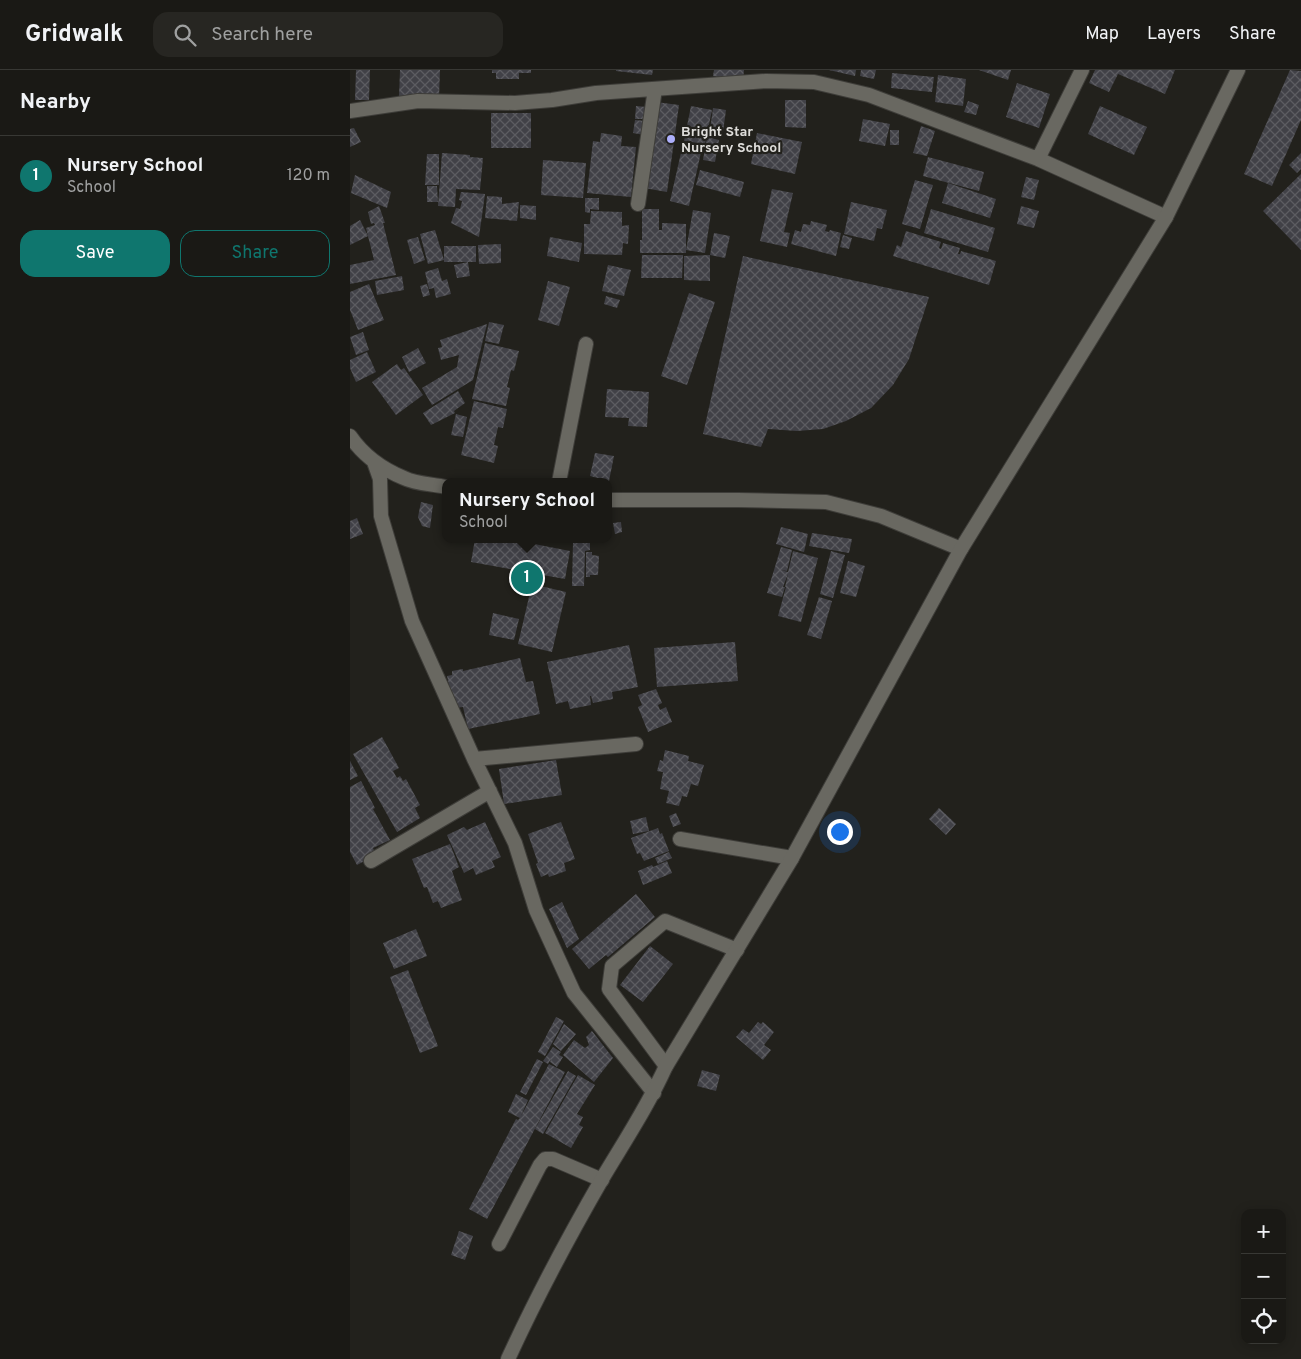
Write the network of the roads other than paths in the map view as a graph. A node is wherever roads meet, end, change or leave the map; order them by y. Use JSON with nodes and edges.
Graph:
{"nodes":[{"id":1,"x":1082,"y":70,"type":"edge"},
{"id":2,"x":1238,"y":70,"type":"edge"},
{"id":3,"x":655,"y":89,"type":"junction"},
{"id":4,"x":350,"y":111,"type":"edge"},
{"id":5,"x":1038,"y":158,"type":"junction"},
{"id":6,"x":638,"y":204,"type":"dead end"},
{"id":7,"x":1166,"y":217,"type":"junction"},
{"id":8,"x":586,"y":344,"type":"dead end"},
{"id":9,"x":350,"y":436,"type":"edge"},
{"id":10,"x":374,"y":462,"type":"junction"},
{"id":11,"x":560,"y":478,"type":"edge"},
{"id":12,"x":442,"y":486,"type":"edge"},
{"id":13,"x":612,"y":500,"type":"edge"},
{"id":14,"x":961,"y":549,"type":"junction"},
{"id":15,"x":636,"y":744,"type":"dead end"},
{"id":16,"x":474,"y":759,"type":"junction"},
{"id":17,"x":490,"y":791,"type":"junction"},
{"id":18,"x":680,"y":839,"type":"dead end"},
{"id":19,"x":792,"y":858,"type":"junction"},
{"id":20,"x":371,"y":861,"type":"dead end"},
{"id":21,"x":737,"y":950,"type":"junction"},
{"id":22,"x":666,"y":1066,"type":"junction"},
{"id":23,"x":654,"y":1093,"type":"junction"},
{"id":24,"x":602,"y":1180,"type":"junction"},
{"id":25,"x":499,"y":1244,"type":"dead end"},
{"id":26,"x":508,"y":1359,"type":"edge"}],
"edges":[{"from":1,"to":5,"type":"street"},
{"from":2,"to":7,"type":"street"},
{"from":3,"to":4,"type":"street"},
{"from":3,"to":5,"type":"street"},
{"from":3,"to":6,"type":"street"},
{"from":5,"to":7,"type":"street"},
{"from":7,"to":14,"type":"street"},
{"from":8,"to":11,"type":"street"},
{"from":9,"to":10,"type":"street"},
{"from":10,"to":12,"type":"street"},
{"from":10,"to":16,"type":"street"},
{"from":13,"to":14,"type":"street"},
{"from":14,"to":19,"type":"street"},
{"from":15,"to":16,"type":"street"},
{"from":16,"to":17,"type":"street"},
{"from":17,"to":20,"type":"street"},
{"from":17,"to":23,"type":"street"},
{"from":18,"to":19,"type":"street"},
{"from":19,"to":21,"type":"street"},
{"from":21,"to":22,"type":"street"},
{"from":21,"to":22,"type":"street"},
{"from":22,"to":23,"type":"street"},
{"from":23,"to":24,"type":"street"},
{"from":24,"to":25,"type":"street"},
{"from":24,"to":26,"type":"street"}]}
